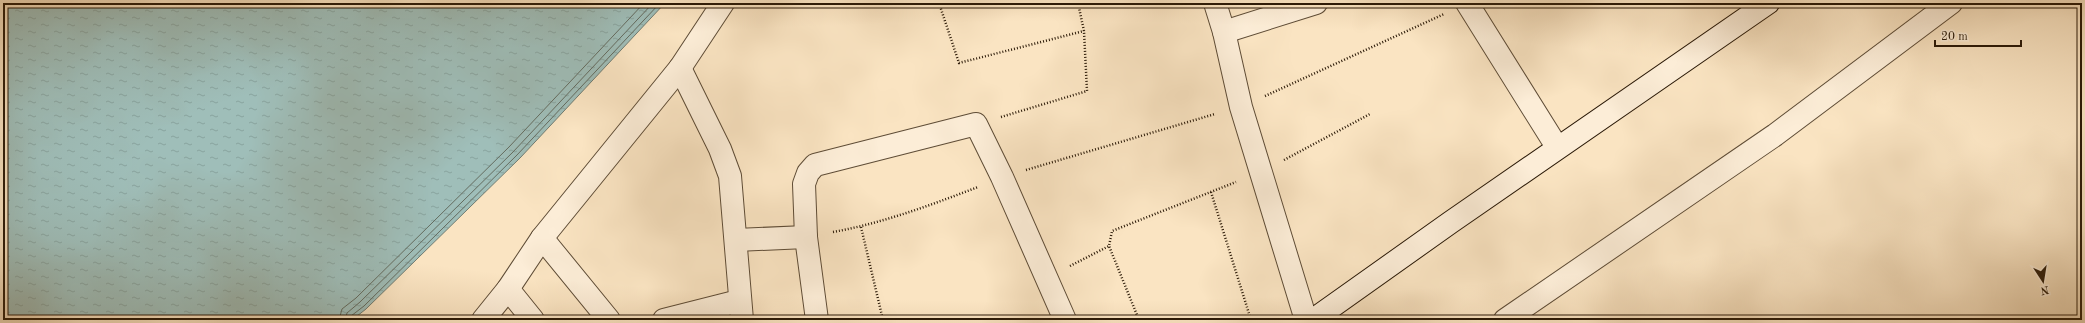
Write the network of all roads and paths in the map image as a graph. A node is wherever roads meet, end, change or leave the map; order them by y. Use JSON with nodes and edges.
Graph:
{"nodes":[{"id":1,"x":723,"y":3,"type":"edge"},
{"id":2,"x":939,"y":3,"type":"edge"},
{"id":3,"x":1078,"y":3,"type":"edge"},
{"id":4,"x":1215,"y":3,"type":"edge"},
{"id":5,"x":1316,"y":3,"type":"edge"},
{"id":6,"x":1467,"y":3,"type":"edge"},
{"id":7,"x":1768,"y":3,"type":"edge"},
{"id":8,"x":1950,"y":3,"type":"edge"},
{"id":9,"x":1084,"y":30,"type":"junction"},
{"id":10,"x":1224,"y":32,"type":"junction"},
{"id":11,"x":680,"y":68,"type":"junction"},
{"id":12,"x":1241,"y":106,"type":"junction"},
{"id":13,"x":1370,"y":114,"type":"dead end"},
{"id":14,"x":976,"y":124,"type":"junction"},
{"id":15,"x":1558,"y":147,"type":"junction"},
{"id":16,"x":1261,"y":173,"type":"junction"},
{"id":17,"x":1002,"y":177,"type":"junction"},
{"id":18,"x":806,"y":236,"type":"junction"},
{"id":19,"x":542,"y":238,"type":"junction"},
{"id":20,"x":736,"y":240,"type":"junction"},
{"id":21,"x":1109,"y":246,"type":"junction"},
{"id":22,"x":1046,"y":277,"type":"junction"},
{"id":23,"x":508,"y":289,"type":"junction"},
{"id":24,"x":741,"y":310,"type":"edge"},
{"id":25,"x":483,"y":320,"type":"edge"},
{"id":26,"x":532,"y":320,"type":"edge"},
{"id":27,"x":609,"y":320,"type":"edge"},
{"id":28,"x":664,"y":320,"type":"edge"},
{"id":29,"x":817,"y":320,"type":"edge"},
{"id":30,"x":883,"y":320,"type":"edge"},
{"id":31,"x":1065,"y":320,"type":"edge"},
{"id":32,"x":1139,"y":320,"type":"edge"},
{"id":33,"x":1252,"y":320,"type":"edge"},
{"id":34,"x":1306,"y":320,"type":"edge"},
{"id":35,"x":1313,"y":320,"type":"edge"},
{"id":36,"x":1505,"y":320,"type":"edge"}],
"edges":[{"from":1,"to":11,"type":"street"},
{"from":2,"to":9,"type":"path"},
{"from":3,"to":9,"type":"path"},
{"from":4,"to":10,"type":"street"},
{"from":5,"to":10,"type":"street"},
{"from":6,"to":12,"type":"path"},
{"from":6,"to":15,"type":"street"},
{"from":7,"to":15,"type":"street"},
{"from":8,"to":36,"type":"street"},
{"from":9,"to":14,"type":"path"},
{"from":10,"to":12,"type":"street"},
{"from":11,"to":19,"type":"street"},
{"from":11,"to":20,"type":"street"},
{"from":12,"to":16,"type":"street"},
{"from":12,"to":17,"type":"path"},
{"from":13,"to":16,"type":"path"},
{"from":14,"to":17,"type":"street"},
{"from":14,"to":18,"type":"street"},
{"from":15,"to":35,"type":"street"},
{"from":16,"to":34,"type":"street"},
{"from":17,"to":22,"type":"street"},
{"from":17,"to":30,"type":"path"},
{"from":18,"to":20,"type":"street"},
{"from":18,"to":29,"type":"street"},
{"from":19,"to":23,"type":"street"},
{"from":19,"to":27,"type":"street"},
{"from":20,"to":24,"type":"street"},
{"from":21,"to":22,"type":"path"},
{"from":21,"to":32,"type":"path"},
{"from":21,"to":33,"type":"path"},
{"from":22,"to":31,"type":"street"},
{"from":23,"to":25,"type":"street"},
{"from":23,"to":26,"type":"street"},
{"from":24,"to":28,"type":"street"}]}
